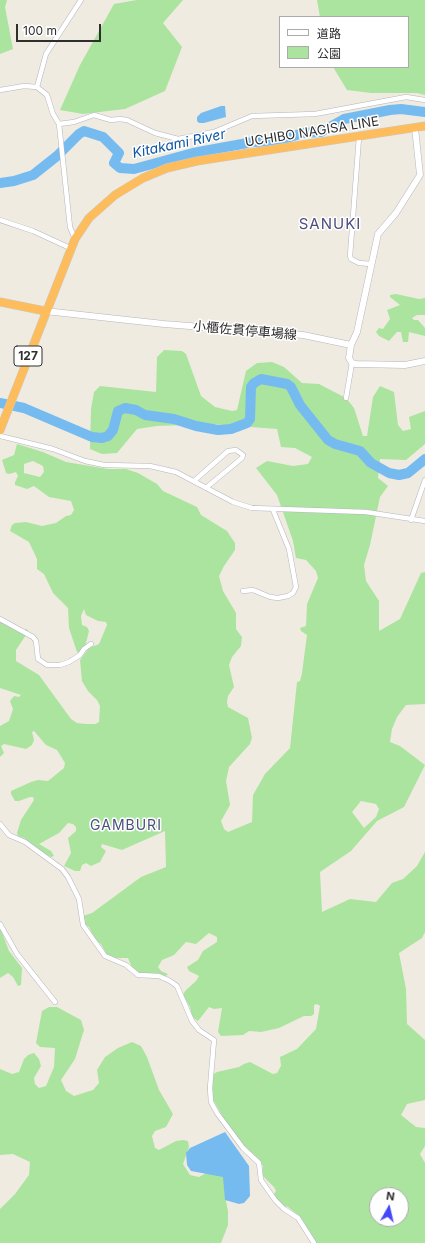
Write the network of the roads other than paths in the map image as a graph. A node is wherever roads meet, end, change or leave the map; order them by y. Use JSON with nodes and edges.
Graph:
{"nodes":[{"id":1,"x":81,"y":0,"type":"edge"},
{"id":2,"x":37,"y":87,"type":"junction"},
{"id":3,"x":0,"y":90,"type":"edge"},
{"id":4,"x":425,"y":100,"type":"edge"},
{"id":5,"x":59,"y":124,"type":"junction"},
{"id":6,"x":425,"y":126,"type":"edge"},
{"id":7,"x":415,"y":128,"type":"junction"},
{"id":8,"x":359,"y":137,"type":"junction"},
{"id":9,"x":0,"y":220,"type":"edge"},
{"id":10,"x":74,"y":239,"type":"junction"},
{"id":11,"x":70,"y":248,"type":"junction"},
{"id":12,"x":371,"y":264,"type":"junction"},
{"id":13,"x":0,"y":302,"type":"edge"},
{"id":14,"x":46,"y":311,"type":"junction"},
{"id":15,"x":351,"y":345,"type":"junction"},
{"id":16,"x":425,"y":361,"type":"edge"},
{"id":17,"x":352,"y":363,"type":"junction"},
{"id":18,"x":346,"y":398,"type":"dead end"},
{"id":19,"x":0,"y":430,"type":"edge"},
{"id":20,"x":0,"y":436,"type":"edge"},
{"id":21,"x":425,"y":480,"type":"edge"},
{"id":22,"x":194,"y":481,"type":"junction"},
{"id":23,"x":207,"y":487,"type":"junction"},
{"id":24,"x":273,"y":510,"type":"junction"},
{"id":25,"x":411,"y":520,"type":"junction"},
{"id":26,"x":425,"y":522,"type":"edge"},
{"id":27,"x":243,"y":591,"type":"dead end"},
{"id":28,"x":0,"y":619,"type":"edge"},
{"id":29,"x":91,"y":644,"type":"dead end"},
{"id":30,"x":0,"y":824,"type":"edge"},
{"id":31,"x":0,"y":924,"type":"edge"},
{"id":32,"x":54,"y":1002,"type":"dead end"},
{"id":33,"x":314,"y":1243,"type":"edge"}],
"edges":[{"from":1,"to":2,"type":"street"},
{"from":2,"to":3,"type":"street"},
{"from":2,"to":5,"type":"street"},
{"from":4,"to":5,"type":"street"},
{"from":5,"to":10,"type":"street"},
{"from":6,"to":7,"type":"highway","name":"UCHIBO NAGISA LINE","number":"127"},
{"from":7,"to":8,"type":"highway","name":"UCHIBO NAGISA LINE","number":"127"},
{"from":7,"to":12,"type":"main road"},
{"from":8,"to":10,"type":"highway","name":"UCHIBO NAGISA LINE","number":"127"},
{"from":8,"to":12,"type":"street"},
{"from":9,"to":11,"type":"street"},
{"from":10,"to":11,"type":"highway","name":"UCHIBO NAGISA LINE","number":"127"},
{"from":11,"to":14,"type":"highway","name":"UCHIBO NAGISA LINE","number":"127"},
{"from":12,"to":15,"type":"main road"},
{"from":13,"to":14,"type":"highway"},
{"from":14,"to":15,"type":"main road","name":"小櫃佐貫停車場線"},
{"from":14,"to":19,"type":"highway","name":"UCHIBO NAGISA LINE","number":"127"},
{"from":15,"to":17,"type":"main road"},
{"from":16,"to":17,"type":"main road"},
{"from":17,"to":18,"type":"street"},
{"from":20,"to":22,"type":"street"},
{"from":21,"to":25,"type":"street"},
{"from":22,"to":23,"type":"street"},
{"from":22,"to":23,"type":"street"},
{"from":23,"to":24,"type":"street"},
{"from":24,"to":25,"type":"street"},
{"from":24,"to":27,"type":"street"},
{"from":25,"to":26,"type":"street"},
{"from":28,"to":29,"type":"street"},
{"from":30,"to":33,"type":"street"},
{"from":31,"to":32,"type":"street"}]}
